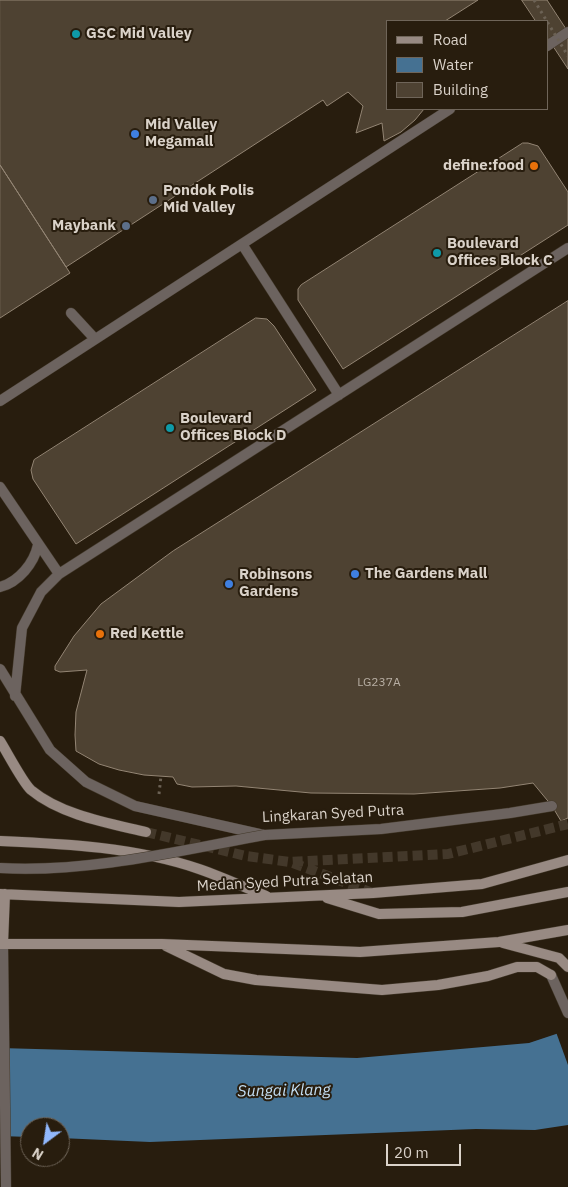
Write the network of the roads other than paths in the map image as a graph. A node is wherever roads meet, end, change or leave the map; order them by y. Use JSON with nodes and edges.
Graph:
{"nodes":[{"id":1,"x":568,"y":32,"type":"edge"},
{"id":2,"x":548,"y":45,"type":"edge"},
{"id":3,"x":448,"y":110,"type":"edge"},
{"id":4,"x":242,"y":244,"type":"junction"},
{"id":5,"x":568,"y":248,"type":"edge"},
{"id":6,"x":71,"y":313,"type":"dead end"},
{"id":7,"x":95,"y":339,"type":"junction"},
{"id":8,"x":339,"y":395,"type":"junction"},
{"id":9,"x":0,"y":401,"type":"edge"},
{"id":10,"x":0,"y":487,"type":"edge"},
{"id":11,"x":38,"y":545,"type":"junction"},
{"id":12,"x":59,"y":574,"type":"junction"},
{"id":13,"x":0,"y":587,"type":"edge"},
{"id":14,"x":0,"y":669,"type":"edge"},
{"id":15,"x":16,"y":696,"type":"junction"},
{"id":16,"x":0,"y":742,"type":"edge"},
{"id":17,"x":552,"y":806,"type":"dead end"},
{"id":18,"x":146,"y":832,"type":"tunnel mouth"},
{"id":19,"x":264,"y":834,"type":"junction"},
{"id":20,"x":0,"y":841,"type":"edge"},
{"id":21,"x":568,"y":860,"type":"edge"},
{"id":22,"x":0,"y":868,"type":"edge"},
{"id":23,"x":568,"y":892,"type":"edge"},
{"id":24,"x":3,"y":894,"type":"edge"},
{"id":25,"x":321,"y":896,"type":"junction"},
{"id":26,"x":271,"y":898,"type":"junction"},
{"id":27,"x":568,"y":930,"type":"edge"},
{"id":28,"x":499,"y":942,"type":"junction"},
{"id":29,"x":1,"y":944,"type":"edge"},
{"id":30,"x":162,"y":944,"type":"junction"},
{"id":31,"x":568,"y":967,"type":"edge"},
{"id":32,"x":551,"y":974,"type":"joint"},
{"id":33,"x":568,"y":1013,"type":"edge"},
{"id":34,"x":6,"y":1187,"type":"edge"}],
"edges":[{"from":1,"to":2,"type":"street"},
{"from":3,"to":4,"type":"street"},
{"from":4,"to":7,"type":"street"},
{"from":4,"to":8,"type":"street"},
{"from":5,"to":8,"type":"street"},
{"from":6,"to":7,"type":"street"},
{"from":7,"to":9,"type":"street"},
{"from":8,"to":12,"type":"street"},
{"from":10,"to":11,"type":"street"},
{"from":11,"to":12,"type":"street"},
{"from":11,"to":13,"type":"street"},
{"from":12,"to":15,"type":"street"},
{"from":14,"to":15,"type":"street","name":"Lingkaran Syed Putra"},
{"from":15,"to":19,"type":"street","name":"Lingkaran Syed Putra"},
{"from":16,"to":18,"type":"main road"},
{"from":17,"to":19,"type":"street","name":"Lingkaran Syed Putra"},
{"from":19,"to":22,"type":"street","bridge":true},
{"from":20,"to":26,"type":"main road"},
{"from":21,"to":25,"type":"main road","name":"Medan Syed Putra Selatan"},
{"from":23,"to":25,"type":"main road"},
{"from":24,"to":26,"type":"main road","name":"Medan Syed Putra Selatan"},
{"from":24,"to":29,"type":"main road"},
{"from":25,"to":26,"type":"main road","name":"Medan Syed Putra Selatan"},
{"from":27,"to":28,"type":"main road"},
{"from":28,"to":30,"type":"main road"},
{"from":28,"to":31,"type":"main road"},
{"from":29,"to":30,"type":"main road"},
{"from":29,"to":34,"type":"street"},
{"from":30,"to":32,"type":"main road"},
{"from":32,"to":33,"type":"street"}]}
